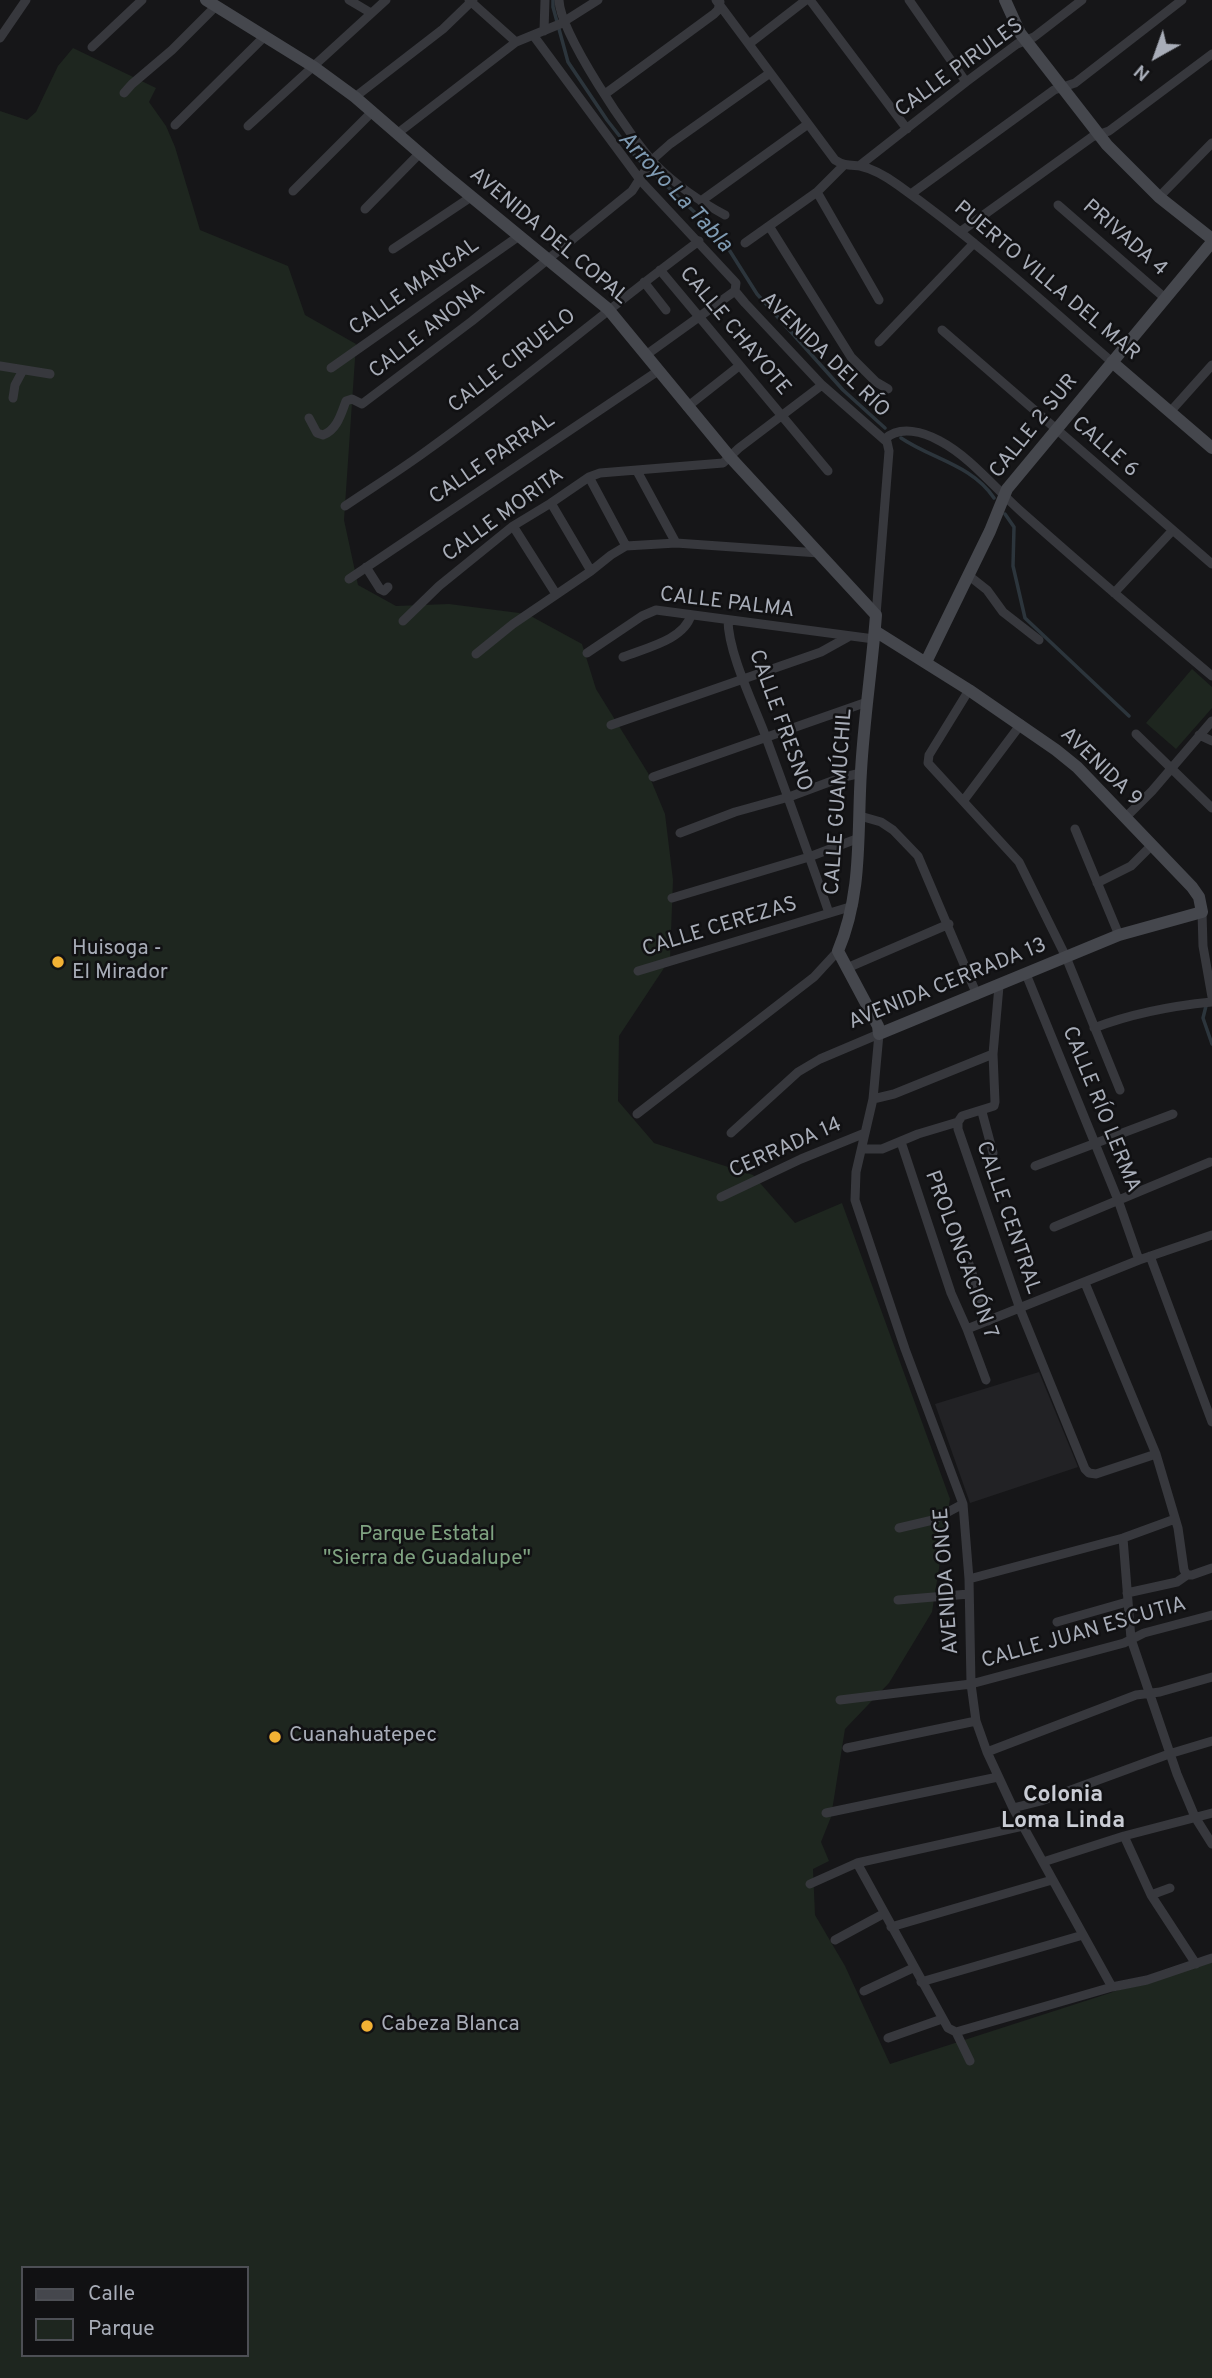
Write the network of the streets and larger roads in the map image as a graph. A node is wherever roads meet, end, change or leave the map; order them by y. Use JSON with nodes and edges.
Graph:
{"nodes":[{"id":1,"x":26,"y":0,"type":"edge"},
{"id":2,"x":142,"y":0,"type":"edge"},
{"id":3,"x":349,"y":0,"type":"edge"},
{"id":4,"x":386,"y":0,"type":"edge"},
{"id":5,"x":545,"y":0,"type":"edge"},
{"id":6,"x":559,"y":0,"type":"edge"},
{"id":7,"x":598,"y":0,"type":"edge"},
{"id":8,"x":808,"y":0,"type":"edge"},
{"id":9,"x":909,"y":0,"type":"edge"},
{"id":10,"x":1005,"y":0,"type":"edge"},
{"id":11,"x":1082,"y":0,"type":"edge"},
{"id":12,"x":1182,"y":0,"type":"edge"},
{"id":13,"x":471,"y":1,"type":"edge"},
{"id":14,"x":719,"y":1,"type":"edge"},
{"id":15,"x":211,"y":3,"type":"edge"},
{"id":16,"x":371,"y":13,"type":"junction"},
{"id":17,"x":555,"y":26,"type":"junction"},
{"id":18,"x":265,"y":36,"type":"junction"},
{"id":19,"x":533,"y":36,"type":"junction"},
{"id":20,"x":0,"y":38,"type":"edge"},
{"id":21,"x":1026,"y":40,"type":"junction"},
{"id":22,"x":516,"y":43,"type":"junction"},
{"id":23,"x":749,"y":44,"type":"junction"},
{"id":24,"x":92,"y":47,"type":"dead end"},
{"id":25,"x":1212,"y":54,"type":"edge"},
{"id":26,"x":314,"y":67,"type":"junction"},
{"id":27,"x":770,"y":73,"type":"junction"},
{"id":28,"x":966,"y":82,"type":"junction"},
{"id":29,"x":1063,"y":88,"type":"junction"},
{"id":30,"x":124,"y":93,"type":"dead end"},
{"id":31,"x":605,"y":94,"type":"junction"},
{"id":32,"x":355,"y":97,"type":"junction"},
{"id":33,"x":373,"y":111,"type":"junction"},
{"id":34,"x":808,"y":124,"type":"junction"},
{"id":35,"x":174,"y":125,"type":"dead end"},
{"id":36,"x":248,"y":126,"type":"dead end"},
{"id":37,"x":907,"y":129,"type":"junction"},
{"id":38,"x":398,"y":133,"type":"junction"},
{"id":39,"x":1099,"y":135,"type":"junction"},
{"id":40,"x":1212,"y":143,"type":"edge"},
{"id":41,"x":420,"y":153,"type":"junction"},
{"id":42,"x":651,"y":163,"type":"junction"},
{"id":43,"x":844,"y":165,"type":"junction"},
{"id":44,"x":859,"y":166,"type":"junction"},
{"id":45,"x":642,"y":178,"type":"junction"},
{"id":46,"x":292,"y":191,"type":"dead end"},
{"id":47,"x":817,"y":192,"type":"junction"},
{"id":48,"x":911,"y":194,"type":"junction"},
{"id":49,"x":471,"y":197,"type":"junction"},
{"id":50,"x":1159,"y":197,"type":"junction"},
{"id":51,"x":701,"y":201,"type":"junction"},
{"id":52,"x":1058,"y":205,"type":"dead end"},
{"id":53,"x":365,"y":209,"type":"dead end"},
{"id":54,"x":725,"y":215,"type":"dead end"},
{"id":55,"x":769,"y":226,"type":"junction"},
{"id":56,"x":960,"y":232,"type":"junction"},
{"id":57,"x":519,"y":236,"type":"junction"},
{"id":58,"x":699,"y":241,"type":"junction"},
{"id":59,"x":1212,"y":241,"type":"edge"},
{"id":60,"x":746,"y":243,"type":"dead end"},
{"id":61,"x":974,"y":243,"type":"junction"},
{"id":62,"x":393,"y":249,"type":"dead end"},
{"id":63,"x":548,"y":259,"type":"junction"},
{"id":64,"x":660,"y":270,"type":"junction"},
{"id":65,"x":644,"y":282,"type":"junction"},
{"id":66,"x":734,"y":291,"type":"junction"},
{"id":67,"x":1166,"y":299,"type":"junction"},
{"id":68,"x":879,"y":300,"type":"dead end"},
{"id":69,"x":608,"y":309,"type":"junction"},
{"id":70,"x":666,"y":310,"type":"dead end"},
{"id":71,"x":699,"y":319,"type":"junction"},
{"id":72,"x":942,"y":330,"type":"dead end"},
{"id":73,"x":879,"y":342,"type":"dead end"},
{"id":74,"x":646,"y":355,"type":"junction"},
{"id":75,"x":1112,"y":362,"type":"junction"},
{"id":76,"x":1212,"y":365,"type":"edge"},
{"id":77,"x":0,"y":366,"type":"edge"},
{"id":78,"x":739,"y":366,"type":"junction"},
{"id":79,"x":331,"y":368,"type":"dead end"},
{"id":80,"x":23,"y":370,"type":"junction"},
{"id":81,"x":658,"y":371,"type":"junction"},
{"id":82,"x":50,"y":374,"type":"dead end"},
{"id":83,"x":822,"y":385,"type":"junction"},
{"id":84,"x":888,"y":389,"type":"dead end"},
{"id":85,"x":13,"y":398,"type":"dead end"},
{"id":86,"x":687,"y":407,"type":"junction"},
{"id":87,"x":1170,"y":412,"type":"junction"},
{"id":88,"x":781,"y":416,"type":"junction"},
{"id":89,"x":309,"y":418,"type":"dead end"},
{"id":90,"x":1057,"y":430,"type":"junction"},
{"id":91,"x":885,"y":439,"type":"junction"},
{"id":92,"x":1212,"y":448,"type":"edge"},
{"id":93,"x":730,"y":457,"type":"junction"},
{"id":94,"x":637,"y":471,"type":"junction"},
{"id":95,"x":828,"y":471,"type":"dead end"},
{"id":96,"x":589,"y":477,"type":"junction"},
{"id":97,"x":1004,"y":495,"type":"junction"},
{"id":98,"x":551,"y":503,"type":"junction"},
{"id":99,"x":345,"y":506,"type":"dead end"},
{"id":100,"x":513,"y":526,"type":"junction"},
{"id":101,"x":1172,"y":531,"type":"junction"},
{"id":102,"x":676,"y":544,"type":"junction"},
{"id":103,"x":626,"y":546,"type":"junction"},
{"id":104,"x":819,"y":553,"type":"junction"},
{"id":105,"x":1212,"y":564,"type":"edge"},
{"id":106,"x":366,"y":567,"type":"junction"},
{"id":107,"x":591,"y":571,"type":"junction"},
{"id":108,"x":968,"y":575,"type":"junction"},
{"id":109,"x":349,"y":579,"type":"dead end"},
{"id":110,"x":388,"y":587,"type":"dead end"},
{"id":111,"x":1114,"y":593,"type":"junction"},
{"id":112,"x":556,"y":594,"type":"junction"},
{"id":113,"x":691,"y":615,"type":"junction"},
{"id":114,"x":876,"y":615,"type":"junction"},
{"id":115,"x":728,"y":620,"type":"junction"},
{"id":116,"x":403,"y":621,"type":"dead end"},
{"id":117,"x":875,"y":635,"type":"junction"},
{"id":118,"x":848,"y":637,"type":"junction"},
{"id":119,"x":1039,"y":640,"type":"dead end"},
{"id":120,"x":587,"y":653,"type":"dead end"},
{"id":121,"x":476,"y":654,"type":"dead end"},
{"id":122,"x":623,"y":657,"type":"dead end"},
{"id":123,"x":926,"y":662,"type":"junction"},
{"id":124,"x":1212,"y":676,"type":"edge"},
{"id":125,"x":743,"y":678,"type":"junction"},
{"id":126,"x":969,"y":690,"type":"junction"},
{"id":127,"x":867,"y":702,"type":"junction"},
{"id":128,"x":1212,"y":721,"type":"edge"},
{"id":129,"x":1021,"y":724,"type":"junction"},
{"id":130,"x":611,"y":725,"type":"dead end"},
{"id":131,"x":1136,"y":734,"type":"dead end"},
{"id":132,"x":1199,"y":735,"type":"junction"},
{"id":133,"x":766,"y":738,"type":"junction"},
{"id":134,"x":1212,"y":741,"type":"edge"},
{"id":135,"x":1172,"y":768,"type":"junction"},
{"id":136,"x":861,"y":773,"type":"junction"},
{"id":137,"x":653,"y":777,"type":"dead end"},
{"id":138,"x":789,"y":797,"type":"junction"},
{"id":139,"x":964,"y":800,"type":"junction"},
{"id":140,"x":1212,"y":808,"type":"edge"},
{"id":141,"x":860,"y":816,"type":"junction"},
{"id":142,"x":1125,"y":818,"type":"junction"},
{"id":143,"x":1075,"y":829,"type":"dead end"},
{"id":144,"x":680,"y":833,"type":"dead end"},
{"id":145,"x":859,"y":838,"type":"junction"},
{"id":146,"x":1152,"y":845,"type":"junction"},
{"id":147,"x":809,"y":857,"type":"junction"},
{"id":148,"x":1097,"y":883,"type":"junction"},
{"id":149,"x":672,"y":898,"type":"dead end"},
{"id":150,"x":853,"y":906,"type":"junction"},
{"id":151,"x":1202,"y":912,"type":"junction"},
{"id":152,"x":829,"y":913,"type":"junction"},
{"id":153,"x":948,"y":924,"type":"junction"},
{"id":154,"x":1119,"y":935,"type":"junction"},
{"id":155,"x":838,"y":951,"type":"junction"},
{"id":156,"x":1066,"y":957,"type":"junction"},
{"id":157,"x":847,"y":968,"type":"junction"},
{"id":158,"x":638,"y":971,"type":"dead end"},
{"id":159,"x":1026,"y":974,"type":"junction"},
{"id":160,"x":999,"y":986,"type":"junction"},
{"id":161,"x":977,"y":995,"type":"junction"},
{"id":162,"x":1212,"y":1000,"type":"edge"},
{"id":163,"x":1094,"y":1028,"type":"junction"},
{"id":164,"x":879,"y":1034,"type":"junction"},
{"id":165,"x":993,"y":1054,"type":"junction"},
{"id":166,"x":1120,"y":1090,"type":"dead end"},
{"id":167,"x":873,"y":1099,"type":"junction"},
{"id":168,"x":982,"y":1112,"type":"junction"},
{"id":169,"x":637,"y":1114,"type":"dead end"},
{"id":170,"x":1173,"y":1114,"type":"dead end"},
{"id":171,"x":958,"y":1122,"type":"junction"},
{"id":172,"x":731,"y":1133,"type":"dead end"},
{"id":173,"x":865,"y":1133,"type":"junction"},
{"id":174,"x":901,"y":1142,"type":"junction"},
{"id":175,"x":1095,"y":1143,"type":"junction"},
{"id":176,"x":862,"y":1149,"type":"junction"},
{"id":177,"x":993,"y":1153,"type":"dead end"},
{"id":178,"x":1210,"y":1162,"type":"edge"},
{"id":179,"x":1035,"y":1166,"type":"dead end"},
{"id":180,"x":721,"y":1197,"type":"dead end"},
{"id":181,"x":1118,"y":1200,"type":"junction"},
{"id":182,"x":1054,"y":1227,"type":"dead end"},
{"id":183,"x":1212,"y":1235,"type":"edge"},
{"id":184,"x":1150,"y":1256,"type":"junction"},
{"id":185,"x":1139,"y":1259,"type":"junction"},
{"id":186,"x":968,"y":1261,"type":"dead end"},
{"id":187,"x":1085,"y":1283,"type":"junction"},
{"id":188,"x":1020,"y":1309,"type":"junction"},
{"id":189,"x":988,"y":1321,"type":"junction"},
{"id":190,"x":967,"y":1329,"type":"junction"},
{"id":191,"x":986,"y":1380,"type":"dead end"},
{"id":192,"x":1212,"y":1422,"type":"edge"},
{"id":193,"x":1156,"y":1454,"type":"junction"},
{"id":194,"x":963,"y":1504,"type":"junction"},
{"id":195,"x":1175,"y":1519,"type":"junction"},
{"id":196,"x":899,"y":1528,"type":"dead end"},
{"id":197,"x":1123,"y":1538,"type":"junction"},
{"id":198,"x":1212,"y":1568,"type":"edge"},
{"id":199,"x":1187,"y":1575,"type":"junction"},
{"id":200,"x":969,"y":1578,"type":"junction"},
{"id":201,"x":969,"y":1594,"type":"junction"},
{"id":202,"x":1127,"y":1598,"type":"junction"},
{"id":203,"x":898,"y":1600,"type":"dead end"},
{"id":204,"x":1212,"y":1615,"type":"edge"},
{"id":205,"x":1057,"y":1622,"type":"dead end"},
{"id":206,"x":1131,"y":1639,"type":"junction"},
{"id":207,"x":1212,"y":1677,"type":"edge"},
{"id":208,"x":971,"y":1684,"type":"junction"},
{"id":209,"x":1150,"y":1693,"type":"junction"},
{"id":210,"x":840,"y":1700,"type":"dead end"},
{"id":211,"x":976,"y":1721,"type":"junction"},
{"id":212,"x":1212,"y":1741,"type":"edge"},
{"id":213,"x":847,"y":1748,"type":"dead end"},
{"id":214,"x":987,"y":1752,"type":"junction"},
{"id":215,"x":1169,"y":1754,"type":"junction"},
{"id":216,"x":998,"y":1777,"type":"junction"},
{"id":217,"x":1013,"y":1808,"type":"junction"},
{"id":218,"x":826,"y":1813,"type":"dead end"},
{"id":219,"x":1212,"y":1813,"type":"edge"},
{"id":220,"x":1195,"y":1817,"type":"junction"},
{"id":221,"x":1023,"y":1826,"type":"junction"},
{"id":222,"x":1124,"y":1836,"type":"junction"},
{"id":223,"x":1212,"y":1844,"type":"edge"},
{"id":224,"x":1043,"y":1862,"type":"junction"},
{"id":225,"x":857,"y":1863,"type":"junction"},
{"id":226,"x":1052,"y":1880,"type":"junction"},
{"id":227,"x":810,"y":1884,"type":"dead end"},
{"id":228,"x":1170,"y":1888,"type":"dead end"},
{"id":229,"x":1151,"y":1895,"type":"junction"},
{"id":230,"x":883,"y":1914,"type":"junction"},
{"id":231,"x":891,"y":1927,"type":"junction"},
{"id":232,"x":1083,"y":1935,"type":"junction"},
{"id":233,"x":835,"y":1940,"type":"dead end"},
{"id":234,"x":1212,"y":1958,"type":"edge"},
{"id":235,"x":1196,"y":1964,"type":"junction"},
{"id":236,"x":913,"y":1968,"type":"junction"},
{"id":237,"x":921,"y":1982,"type":"junction"},
{"id":238,"x":1112,"y":1987,"type":"junction"},
{"id":239,"x":864,"y":1991,"type":"dead end"},
{"id":240,"x":942,"y":2019,"type":"junction"},
{"id":241,"x":956,"y":2032,"type":"junction"},
{"id":242,"x":888,"y":2038,"type":"dead end"},
{"id":243,"x":970,"y":2062,"type":"dead end"}],
"edges":[{"from":1,"to":20,"type":"street"},
{"from":2,"to":24,"type":"street"},
{"from":3,"to":16,"type":"street"},
{"from":4,"to":16,"type":"street"},
{"from":5,"to":17,"type":"street"},
{"from":6,"to":17,"type":"street"},
{"from":7,"to":17,"type":"street"},
{"from":8,"to":23,"type":"street"},
{"from":8,"to":37,"type":"street"},
{"from":9,"to":28,"type":"street"},
{"from":10,"to":21,"type":"street"},
{"from":11,"to":21,"type":"street","name":"CALLE PIRULES"},
{"from":12,"to":29,"type":"street"},
{"from":13,"to":22,"type":"street"},
{"from":13,"to":32,"type":"street"},
{"from":14,"to":23,"type":"street"},
{"from":14,"to":31,"type":"street"},
{"from":15,"to":18,"type":"street","name":"AVENIDA DEL COPAL"},
{"from":15,"to":30,"type":"street"},
{"from":16,"to":26,"type":"street"},
{"from":17,"to":19,"type":"street"},
{"from":17,"to":31,"type":"street"},
{"from":18,"to":26,"type":"street","name":"AVENIDA DEL COPAL"},
{"from":18,"to":35,"type":"street"},
{"from":19,"to":22,"type":"street"},
{"from":19,"to":45,"type":"street","name":"AVENIDA DEL RÍO"},
{"from":21,"to":28,"type":"street","name":"CALLE PIRULES"},
{"from":21,"to":29,"type":"street"},
{"from":22,"to":38,"type":"street"},
{"from":23,"to":27,"type":"street"},
{"from":25,"to":39,"type":"street"},
{"from":26,"to":32,"type":"street","name":"AVENIDA DEL COPAL"},
{"from":26,"to":36,"type":"street"},
{"from":27,"to":34,"type":"street"},
{"from":27,"to":42,"type":"street"},
{"from":28,"to":37,"type":"street","name":"CALLE PIRULES"},
{"from":29,"to":39,"type":"street"},
{"from":29,"to":48,"type":"street"},
{"from":31,"to":42,"type":"street"},
{"from":32,"to":33,"type":"street","name":"AVENIDA DEL COPAL"},
{"from":33,"to":38,"type":"street","name":"AVENIDA DEL COPAL"},
{"from":33,"to":46,"type":"street"},
{"from":34,"to":43,"type":"street"},
{"from":34,"to":51,"type":"street"},
{"from":37,"to":44,"type":"street","name":"CALLE PIRULES"},
{"from":38,"to":41,"type":"street","name":"AVENIDA DEL COPAL"},
{"from":39,"to":50,"type":"street"},
{"from":39,"to":56,"type":"street"},
{"from":40,"to":50,"type":"street"},
{"from":41,"to":49,"type":"street","name":"AVENIDA DEL COPAL"},
{"from":41,"to":53,"type":"street"},
{"from":42,"to":45,"type":"street"},
{"from":42,"to":51,"type":"street"},
{"from":43,"to":44,"type":"street","name":"PUERTO VILLA DEL MAR"},
{"from":43,"to":47,"type":"street"},
{"from":44,"to":48,"type":"street","name":"PUERTO VILLA DEL MAR"},
{"from":45,"to":58,"type":"street","name":"AVENIDA DEL RÍO"},
{"from":45,"to":63,"type":"street"},
{"from":47,"to":55,"type":"street"},
{"from":47,"to":68,"type":"street"},
{"from":48,"to":56,"type":"street","name":"PUERTO VILLA DEL MAR"},
{"from":49,"to":57,"type":"street","name":"AVENIDA DEL COPAL"},
{"from":49,"to":62,"type":"street"},
{"from":50,"to":59,"type":"street"},
{"from":51,"to":54,"type":"street"},
{"from":52,"to":67,"type":"street","name":"PRIVADA 4"},
{"from":55,"to":60,"type":"street"},
{"from":55,"to":84,"type":"street"},
{"from":56,"to":61,"type":"street","name":"PUERTO VILLA DEL MAR"},
{"from":57,"to":63,"type":"street","name":"AVENIDA DEL COPAL"},
{"from":57,"to":79,"type":"street","name":"CALLE MANGAL"},
{"from":58,"to":64,"type":"street","name":"CALLE CIRUELO"},
{"from":58,"to":66,"type":"street","name":"AVENIDA DEL RÍO"},
{"from":59,"to":67,"type":"street","name":"CALLE 2 SUR"},
{"from":61,"to":73,"type":"street"},
{"from":61,"to":75,"type":"street","name":"PUERTO VILLA DEL MAR"},
{"from":63,"to":69,"type":"street","name":"AVENIDA DEL COPAL"},
{"from":63,"to":89,"type":"street","name":"CALLE ANONA"},
{"from":64,"to":65,"type":"street","name":"CALLE CIRUELO"},
{"from":64,"to":71,"type":"street","name":"CALLE CHAYOTE"},
{"from":65,"to":69,"type":"street","name":"CALLE CIRUELO"},
{"from":65,"to":70,"type":"street"},
{"from":66,"to":71,"type":"street"},
{"from":66,"to":83,"type":"street","name":"AVENIDA DEL RÍO"},
{"from":67,"to":75,"type":"street","name":"CALLE 2 SUR"},
{"from":69,"to":74,"type":"street","name":"AVENIDA DEL COPAL"},
{"from":69,"to":99,"type":"street","name":"CALLE CIRUELO"},
{"from":71,"to":74,"type":"street"},
{"from":71,"to":78,"type":"street","name":"CALLE CHAYOTE"},
{"from":72,"to":90,"type":"street","name":"CALLE 6"},
{"from":74,"to":81,"type":"street","name":"AVENIDA DEL COPAL"},
{"from":75,"to":87,"type":"street","name":"PUERTO VILLA DEL MAR"},
{"from":75,"to":90,"type":"street","name":"CALLE 2 SUR"},
{"from":76,"to":87,"type":"street"},
{"from":77,"to":80,"type":"street"},
{"from":78,"to":86,"type":"street"},
{"from":78,"to":88,"type":"street","name":"CALLE CHAYOTE"},
{"from":80,"to":82,"type":"street"},
{"from":80,"to":85,"type":"street"},
{"from":81,"to":86,"type":"street","name":"AVENIDA DEL COPAL"},
{"from":81,"to":106,"type":"street","name":"CALLE PARRAL"},
{"from":83,"to":88,"type":"street","name":"CALLE MORITA"},
{"from":83,"to":91,"type":"street","name":"AVENIDA DEL RÍO"},
{"from":86,"to":93,"type":"street","name":"AVENIDA DEL COPAL"},
{"from":87,"to":92,"type":"street","name":"PUERTO VILLA DEL MAR"},
{"from":88,"to":93,"type":"street","name":"CALLE MORITA"},
{"from":88,"to":95,"type":"street","name":"CALLE CHAYOTE"},
{"from":90,"to":97,"type":"street","name":"CALLE 2 SUR"},
{"from":90,"to":101,"type":"street","name":"CALLE 6"},
{"from":91,"to":97,"type":"street"},
{"from":91,"to":114,"type":"street","name":"CALLE GUAMÚCHIL"},
{"from":93,"to":94,"type":"street","name":"CALLE MORITA"},
{"from":93,"to":104,"type":"street","name":"AVENIDA DEL COPAL"},
{"from":94,"to":96,"type":"street","name":"CALLE MORITA"},
{"from":94,"to":102,"type":"street"},
{"from":96,"to":98,"type":"street","name":"CALLE MORITA"},
{"from":96,"to":103,"type":"street"},
{"from":97,"to":108,"type":"street","name":"CALLE 2 SUR"},
{"from":97,"to":111,"type":"street"},
{"from":98,"to":100,"type":"street","name":"CALLE MORITA"},
{"from":98,"to":107,"type":"street"},
{"from":100,"to":112,"type":"street"},
{"from":100,"to":116,"type":"street","name":"CALLE MORITA"},
{"from":101,"to":105,"type":"street","name":"CALLE 6"},
{"from":101,"to":111,"type":"street"},
{"from":102,"to":103,"type":"street"},
{"from":102,"to":104,"type":"street"},
{"from":103,"to":107,"type":"street"},
{"from":104,"to":114,"type":"street","name":"AVENIDA DEL COPAL"},
{"from":106,"to":109,"type":"street","name":"CALLE PARRAL"},
{"from":106,"to":110,"type":"street"},
{"from":107,"to":112,"type":"street"},
{"from":108,"to":119,"type":"street"},
{"from":108,"to":123,"type":"street","name":"CALLE 2 SUR"},
{"from":111,"to":124,"type":"street"},
{"from":112,"to":121,"type":"street"},
{"from":113,"to":115,"type":"street","name":"CALLE PALMA"},
{"from":113,"to":120,"type":"street","name":"CALLE PALMA"},
{"from":113,"to":122,"type":"street"},
{"from":114,"to":117,"type":"street","name":"CALLE GUAMÚCHIL"},
{"from":115,"to":118,"type":"street","name":"CALLE PALMA"},
{"from":115,"to":125,"type":"street","name":"CALLE FRESNO"},
{"from":117,"to":118,"type":"street","name":"CALLE PALMA"},
{"from":117,"to":123,"type":"street","name":"AVENIDA 9"},
{"from":117,"to":127,"type":"street","name":"CALLE GUAMÚCHIL"},
{"from":118,"to":125,"type":"street"},
{"from":123,"to":126,"type":"street","name":"AVENIDA 9"},
{"from":125,"to":130,"type":"street"},
{"from":125,"to":133,"type":"street","name":"CALLE FRESNO"},
{"from":126,"to":129,"type":"street","name":"AVENIDA 9"},
{"from":126,"to":139,"type":"street"},
{"from":127,"to":133,"type":"street"},
{"from":127,"to":136,"type":"street","name":"CALLE GUAMÚCHIL"},
{"from":128,"to":132,"type":"street"},
{"from":129,"to":139,"type":"street"},
{"from":129,"to":142,"type":"street","name":"AVENIDA 9"},
{"from":131,"to":135,"type":"street"},
{"from":132,"to":134,"type":"street"},
{"from":132,"to":135,"type":"street"},
{"from":133,"to":137,"type":"street"},
{"from":133,"to":138,"type":"street","name":"CALLE FRESNO"},
{"from":135,"to":140,"type":"street"},
{"from":135,"to":142,"type":"street"},
{"from":136,"to":138,"type":"street"},
{"from":136,"to":141,"type":"street","name":"CALLE GUAMÚCHIL"},
{"from":138,"to":144,"type":"street"},
{"from":138,"to":147,"type":"street","name":"CALLE FRESNO"},
{"from":139,"to":156,"type":"street"},
{"from":141,"to":145,"type":"street","name":"CALLE GUAMÚCHIL"},
{"from":141,"to":153,"type":"street"},
{"from":142,"to":146,"type":"street","name":"AVENIDA 9"},
{"from":143,"to":148,"type":"street"},
{"from":145,"to":147,"type":"street"},
{"from":145,"to":150,"type":"street","name":"CALLE GUAMÚCHIL"},
{"from":146,"to":148,"type":"street"},
{"from":146,"to":151,"type":"street","name":"AVENIDA 9"},
{"from":147,"to":149,"type":"street"},
{"from":147,"to":152,"type":"street","name":"CALLE FRESNO"},
{"from":148,"to":154,"type":"street"},
{"from":150,"to":152,"type":"street","name":"CALLE CEREZAS"},
{"from":150,"to":155,"type":"street","name":"CALLE GUAMÚCHIL"},
{"from":151,"to":154,"type":"street","name":"AVENIDA CERRADA 13"},
{"from":151,"to":162,"type":"street","name":"AVENIDA 9"},
{"from":152,"to":158,"type":"street","name":"CALLE CEREZAS"},
{"from":153,"to":157,"type":"street"},
{"from":153,"to":161,"type":"street"},
{"from":154,"to":156,"type":"street","name":"AVENIDA CERRADA 13"},
{"from":155,"to":157,"type":"street"},
{"from":155,"to":169,"type":"street","name":"CALLE GUAMÚCHIL"},
{"from":156,"to":159,"type":"street","name":"AVENIDA CERRADA 13"},
{"from":156,"to":163,"type":"street"},
{"from":157,"to":164,"type":"street"},
{"from":159,"to":160,"type":"street","name":"AVENIDA CERRADA 13"},
{"from":159,"to":175,"type":"street","name":"CALLE RÍO LERMA"},
{"from":160,"to":161,"type":"street","name":"AVENIDA CERRADA 13"},
{"from":160,"to":165,"type":"street","name":"CALLE CENTRAL"},
{"from":161,"to":164,"type":"street","name":"AVENIDA CERRADA 13"},
{"from":162,"to":163,"type":"street"},
{"from":163,"to":166,"type":"street"},
{"from":164,"to":167,"type":"street","name":"AVENIDA ONCE"},
{"from":164,"to":172,"type":"street","name":"AVENIDA CERRADA 13"},
{"from":165,"to":167,"type":"street"},
{"from":165,"to":168,"type":"street","name":"CALLE CENTRAL"},
{"from":167,"to":173,"type":"street","name":"AVENIDA ONCE"},
{"from":168,"to":171,"type":"street","name":"CALLE CENTRAL"},
{"from":168,"to":177,"type":"street"},
{"from":170,"to":175,"type":"street"},
{"from":171,"to":174,"type":"street"},
{"from":171,"to":188,"type":"street","name":"CALLE CENTRAL"},
{"from":173,"to":176,"type":"street","name":"AVENIDA ONCE"},
{"from":173,"to":180,"type":"street","name":"CERRADA 14"},
{"from":174,"to":176,"type":"street"},
{"from":174,"to":190,"type":"street","name":"PROLONGACIÓN 7"},
{"from":175,"to":179,"type":"street"},
{"from":175,"to":181,"type":"street","name":"CALLE RÍO LERMA"},
{"from":176,"to":194,"type":"street","name":"AVENIDA ONCE"},
{"from":178,"to":181,"type":"street"},
{"from":181,"to":182,"type":"street"},
{"from":181,"to":185,"type":"street","name":"CALLE RÍO LERMA"},
{"from":183,"to":184,"type":"street"},
{"from":184,"to":185,"type":"street"},
{"from":184,"to":192,"type":"street"},
{"from":185,"to":187,"type":"street"},
{"from":186,"to":189,"type":"street"},
{"from":187,"to":188,"type":"street"},
{"from":187,"to":193,"type":"street"},
{"from":188,"to":189,"type":"street"},
{"from":188,"to":193,"type":"street","name":"CALLE CENTRAL"},
{"from":189,"to":190,"type":"street"},
{"from":190,"to":191,"type":"street","name":"PROLONGACIÓN 7"},
{"from":193,"to":195,"type":"street"},
{"from":194,"to":196,"type":"street"},
{"from":194,"to":200,"type":"street","name":"AVENIDA ONCE"},
{"from":195,"to":197,"type":"street"},
{"from":195,"to":199,"type":"street"},
{"from":197,"to":200,"type":"street"},
{"from":197,"to":202,"type":"street"},
{"from":198,"to":199,"type":"street"},
{"from":199,"to":202,"type":"street"},
{"from":200,"to":201,"type":"street","name":"AVENIDA ONCE"},
{"from":201,"to":203,"type":"street"},
{"from":201,"to":208,"type":"street","name":"AVENIDA ONCE"},
{"from":202,"to":205,"type":"street"},
{"from":202,"to":206,"type":"street"},
{"from":204,"to":206,"type":"street","name":"CALLE JUAN ESCUTIA"},
{"from":206,"to":208,"type":"street","name":"CALLE JUAN ESCUTIA"},
{"from":206,"to":209,"type":"street"},
{"from":207,"to":209,"type":"street"},
{"from":208,"to":210,"type":"street","name":"CALLE JUAN ESCUTIA"},
{"from":208,"to":211,"type":"street","name":"AVENIDA ONCE"},
{"from":209,"to":214,"type":"street"},
{"from":209,"to":215,"type":"street"},
{"from":211,"to":213,"type":"street"},
{"from":211,"to":214,"type":"street","name":"AVENIDA ONCE"},
{"from":212,"to":215,"type":"street"},
{"from":214,"to":216,"type":"street","name":"AVENIDA ONCE"},
{"from":215,"to":217,"type":"street"},
{"from":215,"to":220,"type":"street"},
{"from":216,"to":217,"type":"street","name":"AVENIDA ONCE"},
{"from":216,"to":218,"type":"street"},
{"from":217,"to":221,"type":"street","name":"AVENIDA ONCE"},
{"from":219,"to":220,"type":"street"},
{"from":220,"to":222,"type":"street"},
{"from":220,"to":223,"type":"street"},
{"from":221,"to":224,"type":"street","name":"AVENIDA ONCE"},
{"from":221,"to":225,"type":"street"},
{"from":222,"to":224,"type":"street"},
{"from":222,"to":229,"type":"street"},
{"from":224,"to":226,"type":"street","name":"AVENIDA ONCE"},
{"from":225,"to":227,"type":"street"},
{"from":225,"to":230,"type":"street"},
{"from":226,"to":231,"type":"street"},
{"from":226,"to":232,"type":"street","name":"AVENIDA ONCE"},
{"from":228,"to":229,"type":"street"},
{"from":229,"to":235,"type":"street"},
{"from":230,"to":231,"type":"street"},
{"from":230,"to":233,"type":"street"},
{"from":231,"to":236,"type":"street"},
{"from":232,"to":237,"type":"street"},
{"from":232,"to":238,"type":"street","name":"AVENIDA ONCE"},
{"from":234,"to":235,"type":"street"},
{"from":235,"to":238,"type":"street"},
{"from":236,"to":237,"type":"street"},
{"from":236,"to":239,"type":"street"},
{"from":237,"to":240,"type":"street"},
{"from":238,"to":241,"type":"street"},
{"from":240,"to":241,"type":"street"},
{"from":240,"to":242,"type":"street"},
{"from":241,"to":243,"type":"street"}]}
